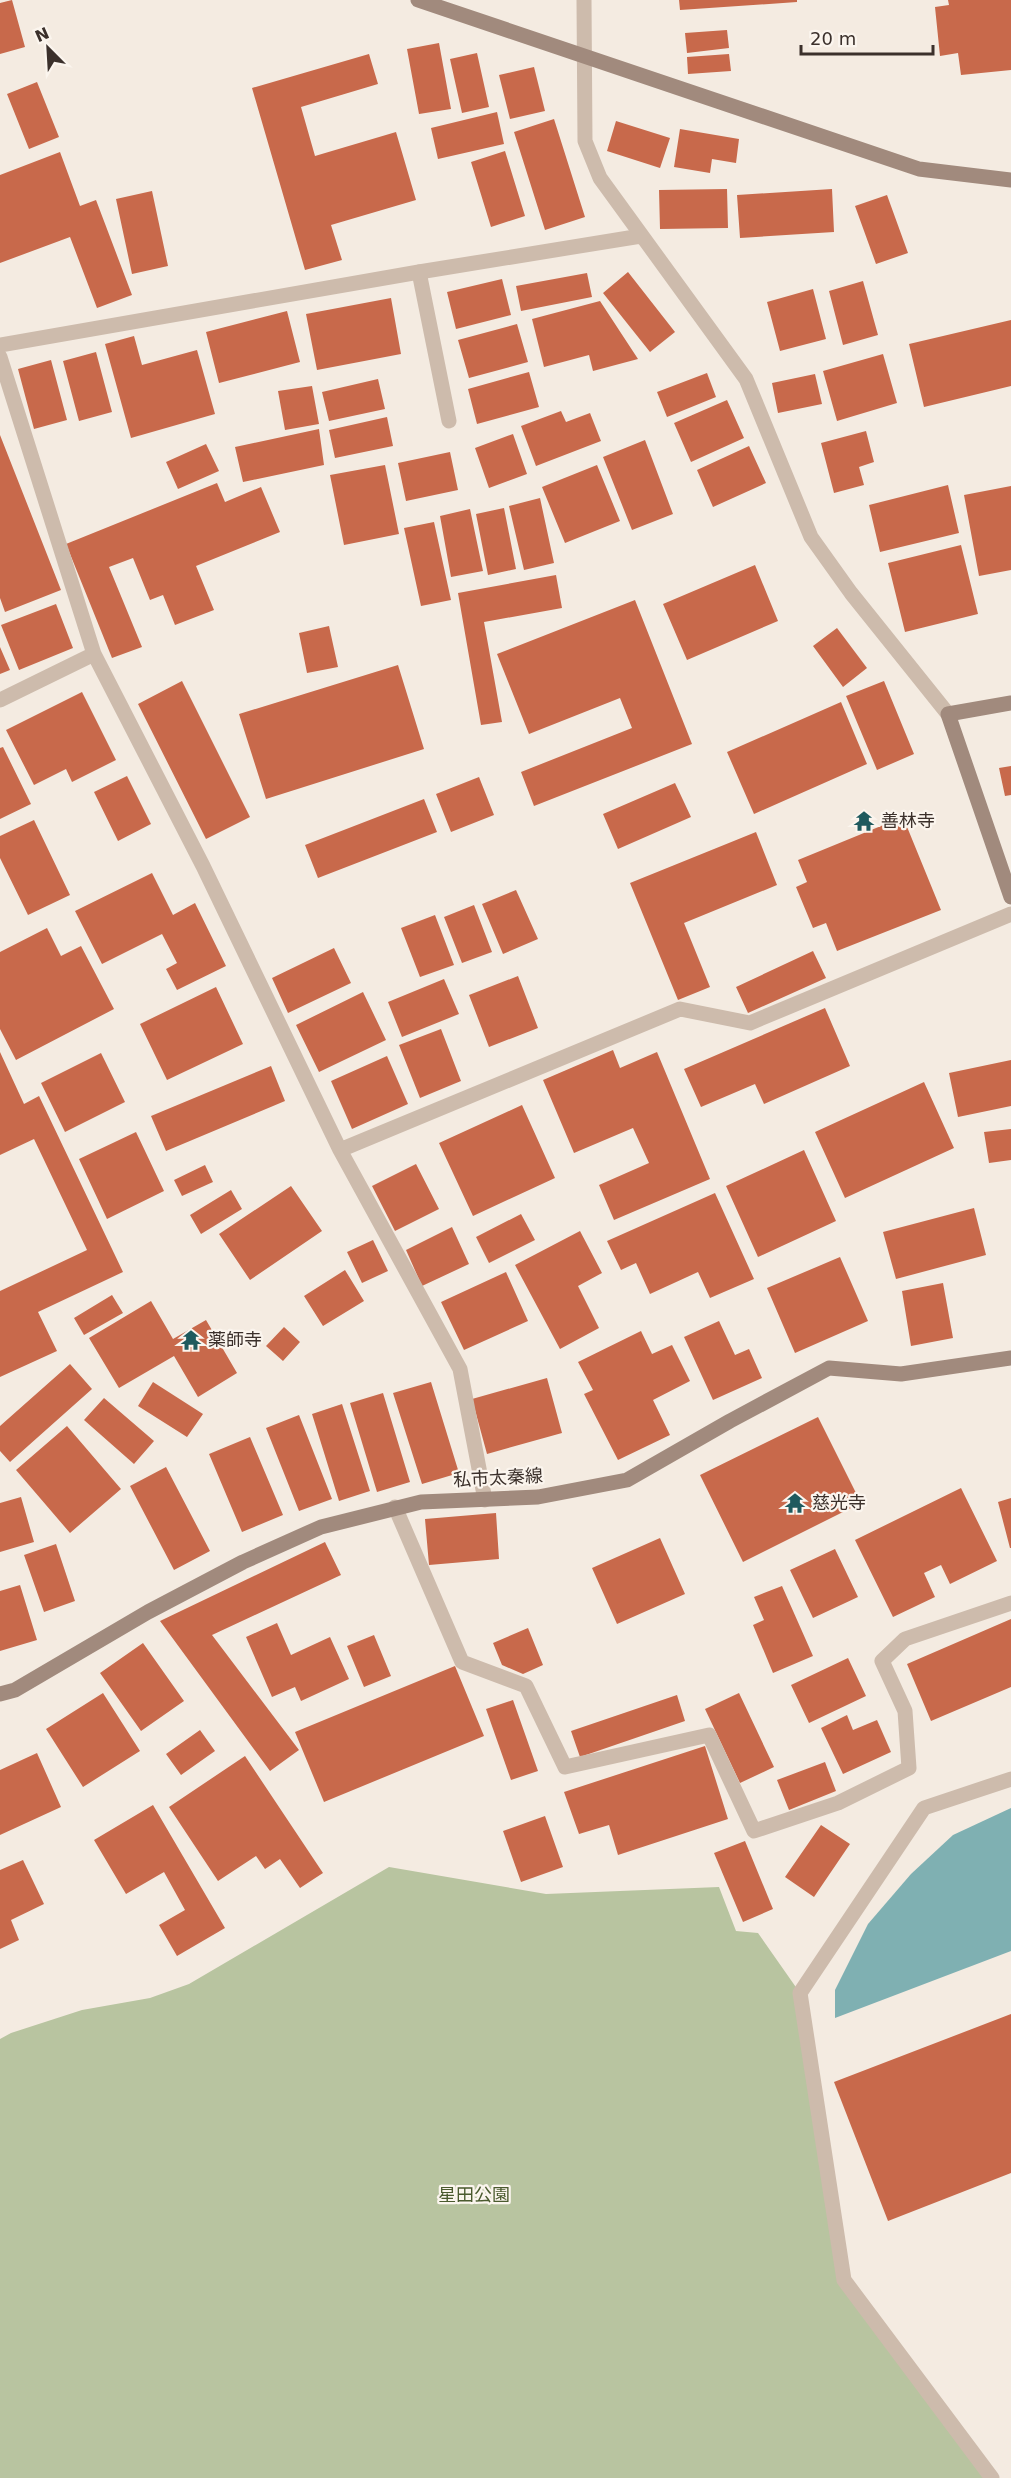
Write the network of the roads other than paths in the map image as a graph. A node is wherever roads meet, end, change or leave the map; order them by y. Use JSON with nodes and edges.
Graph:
{"nodes":[{"id":1,"x":418,"y":0,"type":"edge"},
{"id":2,"x":584,"y":0,"type":"edge"},
{"id":3,"x":584,"y":57,"type":"junction"},
{"id":4,"x":1011,"y":180,"type":"edge"},
{"id":5,"x":641,"y":236,"type":"junction"},
{"id":6,"x":419,"y":272,"type":"junction"},
{"id":7,"x":0,"y":345,"type":"edge"},
{"id":8,"x":0,"y":357,"type":"edge"},
{"id":9,"x":449,"y":421,"type":"dead end"},
{"id":10,"x":94,"y":654,"type":"junction"},
{"id":11,"x":0,"y":700,"type":"edge"},
{"id":12,"x":1011,"y":703,"type":"edge"},
{"id":13,"x":948,"y":714,"type":"junction"},
{"id":14,"x":1011,"y":897,"type":"edge"},
{"id":15,"x":1011,"y":914,"type":"edge"},
{"id":16,"x":340,"y":1150,"type":"junction"},
{"id":17,"x":1011,"y":1358,"type":"edge"},
{"id":18,"x":484,"y":1500,"type":"junction"},
{"id":19,"x":395,"y":1507,"type":"junction"},
{"id":20,"x":1011,"y":1603,"type":"edge"},
{"id":21,"x":0,"y":1694,"type":"edge"},
{"id":22,"x":1011,"y":1779,"type":"edge"},
{"id":23,"x":992,"y":2478,"type":"edge"}],
"edges":[{"from":1,"to":3,"type":"main road"},
{"from":2,"to":3,"type":"street"},
{"from":3,"to":4,"type":"main road"},
{"from":3,"to":5,"type":"street"},
{"from":5,"to":6,"type":"street"},
{"from":5,"to":13,"type":"street"},
{"from":6,"to":7,"type":"street"},
{"from":6,"to":9,"type":"street"},
{"from":8,"to":10,"type":"street"},
{"from":10,"to":11,"type":"street"},
{"from":10,"to":16,"type":"street"},
{"from":12,"to":13,"type":"main road"},
{"from":13,"to":14,"type":"main road"},
{"from":15,"to":16,"type":"street"},
{"from":16,"to":18,"type":"street"},
{"from":17,"to":18,"type":"main road","name":"私市太秦線"},
{"from":18,"to":19,"type":"main road","name":"私市太秦線"},
{"from":19,"to":20,"type":"street"},
{"from":19,"to":21,"type":"main road","name":"私市太秦線"},
{"from":22,"to":23,"type":"street"}]}
